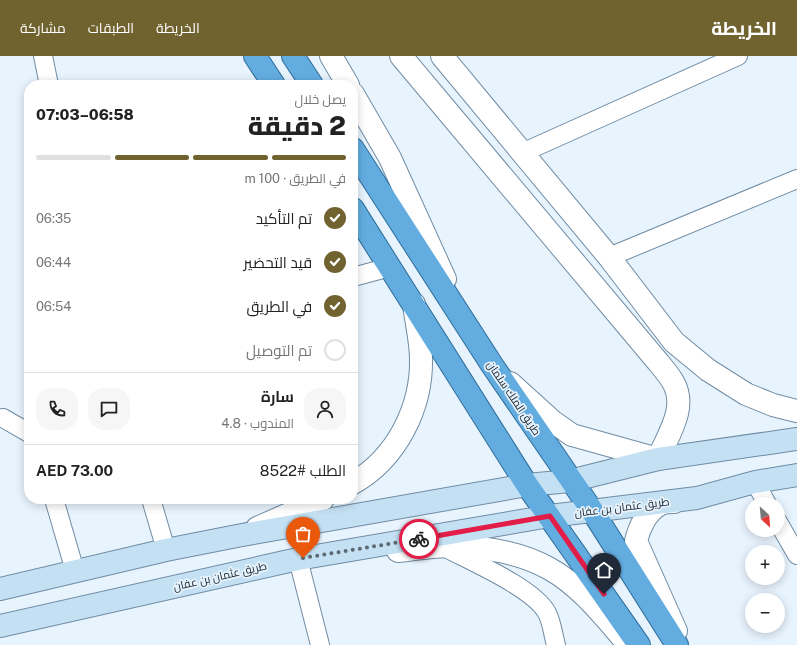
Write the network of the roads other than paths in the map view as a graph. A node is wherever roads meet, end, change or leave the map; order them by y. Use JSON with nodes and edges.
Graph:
{"nodes":[{"id":1,"x":43,"y":56,"type":"edge"},
{"id":2,"x":255,"y":56,"type":"edge"},
{"id":3,"x":293,"y":56,"type":"edge"},
{"id":4,"x":331,"y":56,"type":"edge"},
{"id":5,"x":401,"y":56,"type":"edge"},
{"id":6,"x":738,"y":56,"type":"edge"},
{"id":7,"x":447,"y":58,"type":"edge"},
{"id":8,"x":48,"y":80,"type":"edge"},
{"id":9,"x":271,"y":80,"type":"edge"},
{"id":10,"x":309,"y":80,"type":"edge"},
{"id":11,"x":345,"y":80,"type":"edge"},
{"id":12,"x":358,"y":103,"type":"edge"},
{"id":13,"x":524,"y":152,"type":"junction"},
{"id":14,"x":358,"y":157,"type":"edge"},
{"id":15,"x":797,"y":179,"type":"edge"},
{"id":16,"x":358,"y":217,"type":"edge"},
{"id":17,"x":609,"y":257,"type":"junction"},
{"id":18,"x":390,"y":267,"type":"junction"},
{"id":19,"x":358,"y":276,"type":"edge"},
{"id":20,"x":414,"y":304,"type":"junction"},
{"id":21,"x":463,"y":320,"type":"junction"},
{"id":22,"x":492,"y":365,"type":"junction"},
{"id":23,"x":797,"y":411,"type":"edge"},
{"id":24,"x":1,"y":413,"type":"edge"},
{"id":25,"x":24,"y":429,"type":"edge"},
{"id":26,"x":797,"y":439,"type":"edge"},
{"id":27,"x":658,"y":459,"type":"junction"},
{"id":28,"x":797,"y":475,"type":"edge"},
{"id":29,"x":358,"y":479,"type":"edge"},
{"id":30,"x":570,"y":481,"type":"junction"},
{"id":31,"x":755,"y":482,"type":"junction"},
{"id":32,"x":527,"y":485,"type":"junction"},
{"id":33,"x":764,"y":497,"type":"edge"},
{"id":34,"x":698,"y":498,"type":"junction"},
{"id":35,"x":55,"y":504,"type":"edge"},
{"id":36,"x":152,"y":504,"type":"edge"},
{"id":37,"x":312,"y":504,"type":"edge"},
{"id":38,"x":593,"y":512,"type":"junction"},
{"id":39,"x":550,"y":516,"type":"junction"},
{"id":40,"x":785,"y":534,"type":"edge"},
{"id":41,"x":242,"y":535,"type":"junction"},
{"id":42,"x":444,"y":547,"type":"junction"},
{"id":43,"x":166,"y":550,"type":"junction"},
{"id":44,"x":797,"y":555,"type":"edge"},
{"id":45,"x":300,"y":559,"type":"junction"},
{"id":46,"x":75,"y":571,"type":"junction"},
{"id":47,"x":0,"y":589,"type":"edge"},
{"id":48,"x":0,"y":626,"type":"edge"},
{"id":49,"x":320,"y":645,"type":"edge"},
{"id":50,"x":556,"y":645,"type":"edge"},
{"id":51,"x":629,"y":645,"type":"edge"},
{"id":52,"x":639,"y":645,"type":"edge"},
{"id":53,"x":677,"y":645,"type":"edge"},
{"id":54,"x":682,"y":645,"type":"edge"}],
"edges":[{"from":1,"to":8,"type":"street"},
{"from":2,"to":9,"type":"highway"},
{"from":3,"to":10,"type":"highway"},
{"from":4,"to":11,"type":"street"},
{"from":5,"to":27,"type":"street"},
{"from":6,"to":13,"type":"street"},
{"from":7,"to":13,"type":"street"},
{"from":12,"to":21,"type":"street"},
{"from":13,"to":17,"type":"street"},
{"from":14,"to":21,"type":"highway","name":"طريق الملك سلمان"},
{"from":15,"to":17,"type":"street"},
{"from":16,"to":18,"type":"highway"},
{"from":17,"to":23,"type":"street"},
{"from":18,"to":19,"type":"street"},
{"from":18,"to":20,"type":"highway"},
{"from":20,"to":29,"type":"street"},
{"from":20,"to":32,"type":"highway"},
{"from":21,"to":22,"type":"highway","name":"طريق الملك سلمان"},
{"from":22,"to":27,"type":"street"},
{"from":22,"to":30,"type":"highway","name":"طريق الملك سلمان"},
{"from":24,"to":25,"type":"street"},
{"from":26,"to":27,"type":"main road"},
{"from":27,"to":30,"type":"main road"},
{"from":28,"to":31,"type":"main road","name":"طريق عثمان بن عفان"},
{"from":30,"to":32,"type":"main road"},
{"from":30,"to":38,"type":"highway","name":"طريق الملك سلمان"},
{"from":31,"to":33,"type":"street"},
{"from":31,"to":34,"type":"main road","name":"طريق عثمان بن عفان"},
{"from":32,"to":39,"type":"highway"},
{"from":32,"to":41,"type":"main road"},
{"from":34,"to":38,"type":"main road","name":"طريق عثمان بن عفان"},
{"from":34,"to":54,"type":"street"},
{"from":35,"to":46,"type":"street"},
{"from":36,"to":43,"type":"street"},
{"from":37,"to":41,"type":"street"},
{"from":38,"to":39,"type":"main road","name":"طريق عثمان بن عفان"},
{"from":38,"to":53,"type":"highway","name":"طريق الملك سلمان"},
{"from":39,"to":45,"type":"main road","name":"طريق عثمان بن عفان"},
{"from":39,"to":52,"type":"highway"},
{"from":40,"to":44,"type":"street"},
{"from":41,"to":43,"type":"main road"},
{"from":42,"to":45,"type":"street"},
{"from":42,"to":50,"type":"street"},
{"from":42,"to":51,"type":"street"},
{"from":43,"to":46,"type":"main road"},
{"from":45,"to":48,"type":"main road","name":"طريق عثمان بن عفان"},
{"from":45,"to":49,"type":"street"},
{"from":46,"to":47,"type":"main road"}]}
